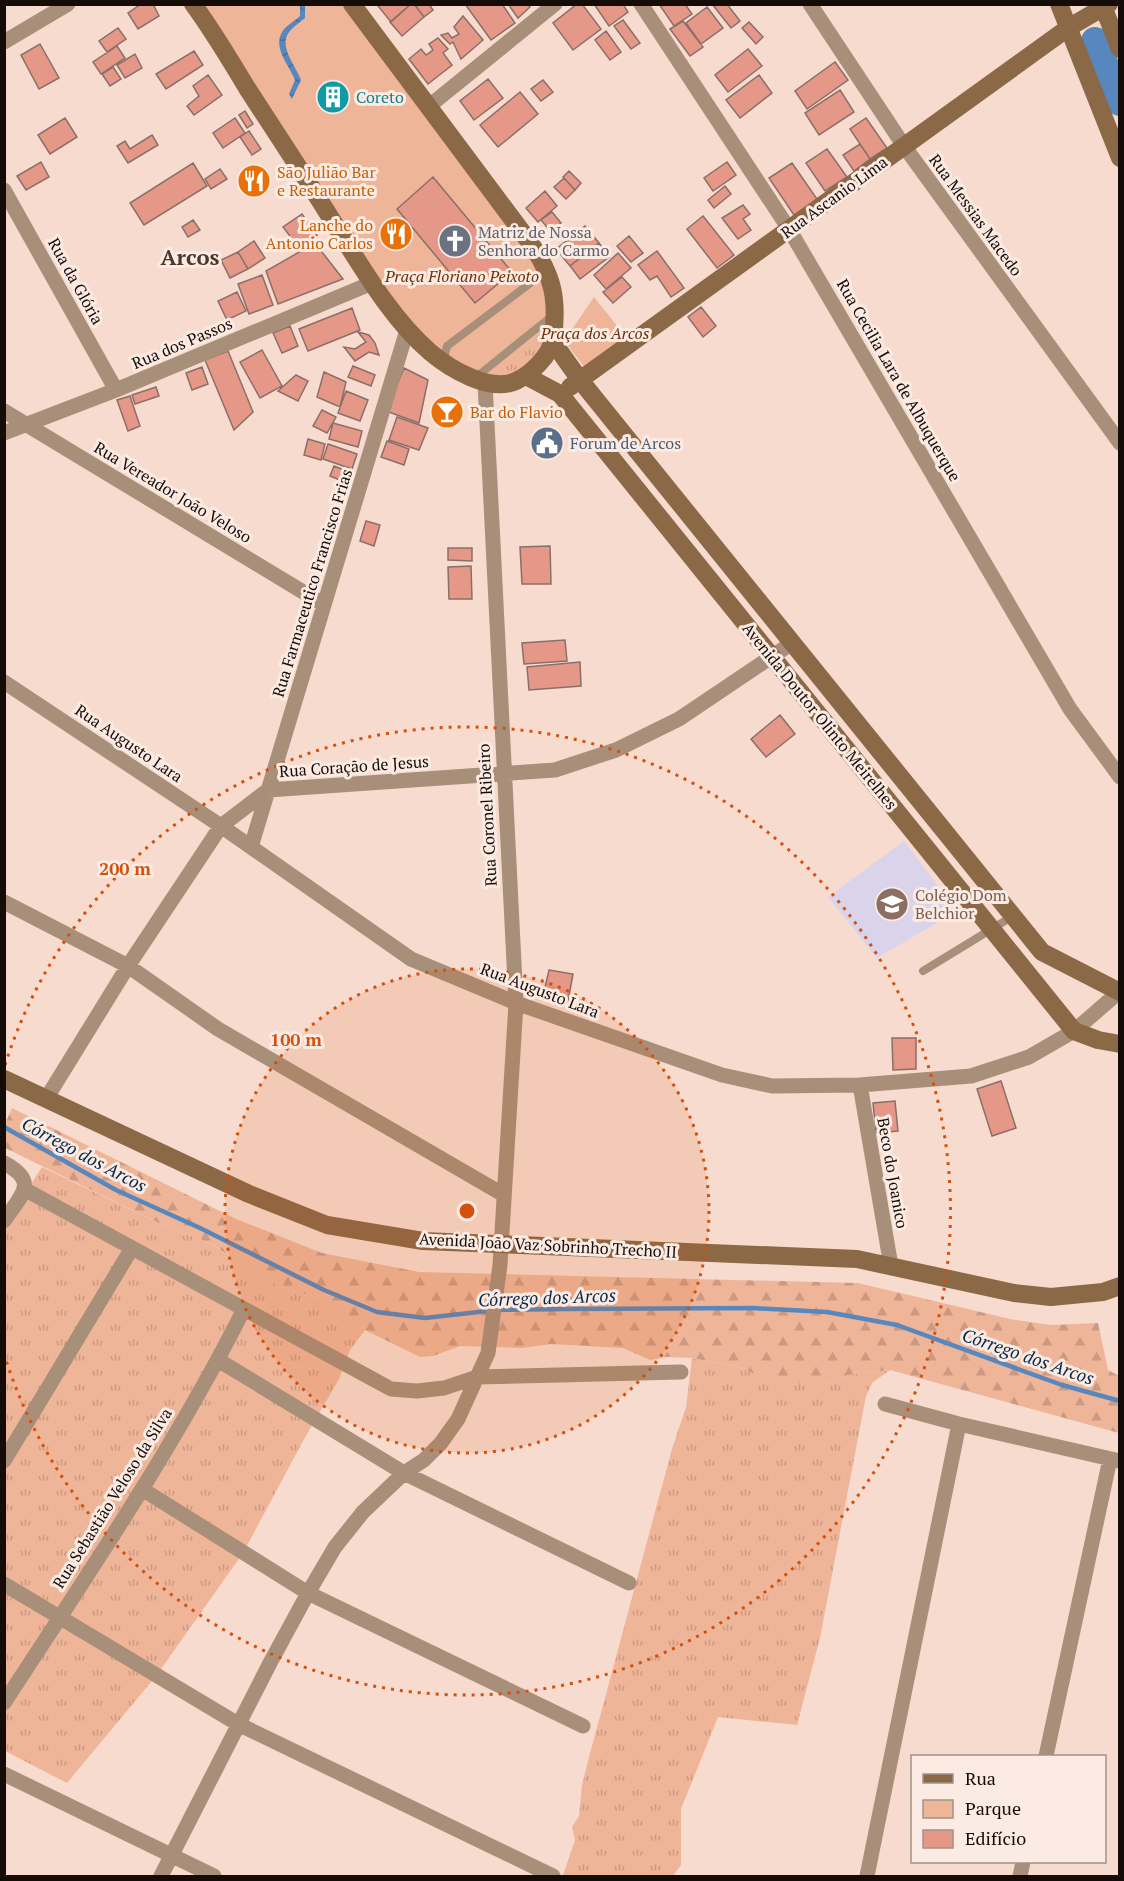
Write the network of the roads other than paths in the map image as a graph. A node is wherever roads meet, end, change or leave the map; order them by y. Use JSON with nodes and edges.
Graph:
{"nodes":[{"id":1,"x":68,"y":4,"type":"edge"},
{"id":2,"x":352,"y":4,"type":"edge"},
{"id":3,"x":555,"y":4,"type":"edge"},
{"id":4,"x":641,"y":4,"type":"edge"},
{"id":5,"x":810,"y":4,"type":"edge"},
{"id":6,"x":1059,"y":4,"type":"edge"},
{"id":7,"x":1105,"y":6,"type":"edge"},
{"id":8,"x":196,"y":7,"type":"edge"},
{"id":9,"x":1068,"y":28,"type":"junction"},
{"id":10,"x":4,"y":42,"type":"edge"},
{"id":11,"x":1119,"y":50,"type":"edge"},
{"id":12,"x":428,"y":107,"type":"junction"},
{"id":13,"x":904,"y":146,"type":"junction"},
{"id":14,"x":1119,"y":158,"type":"edge"},
{"id":15,"x":4,"y":190,"type":"edge"},
{"id":16,"x":789,"y":229,"type":"junction"},
{"id":17,"x":550,"y":278,"type":"junction"},
{"id":18,"x":372,"y":283,"type":"junction"},
{"id":19,"x":556,"y":313,"type":"junction"},
{"id":20,"x":407,"y":330,"type":"junction"},
{"id":21,"x":553,"y":342,"type":"junction"},
{"id":22,"x":443,"y":362,"type":"junction"},
{"id":23,"x":526,"y":376,"type":"junction"},
{"id":24,"x":580,"y":380,"type":"junction"},
{"id":25,"x":479,"y":381,"type":"junction"},
{"id":26,"x":116,"y":390,"type":"junction"},
{"id":27,"x":560,"y":394,"type":"junction"},
{"id":28,"x":4,"y":411,"type":"edge"},
{"id":29,"x":26,"y":424,"type":"junction"},
{"id":30,"x":4,"y":433,"type":"edge"},
{"id":31,"x":1119,"y":443,"type":"edge"},
{"id":32,"x":687,"y":512,"type":"junction"},
{"id":33,"x":668,"y":527,"type":"junction"},
{"id":34,"x":323,"y":604,"type":"junction"},
{"id":35,"x":792,"y":643,"type":"junction"},
{"id":36,"x":772,"y":656,"type":"junction"},
{"id":37,"x":4,"y":682,"type":"edge"},
{"id":38,"x":503,"y":774,"type":"junction"},
{"id":39,"x":1119,"y":777,"type":"edge"},
{"id":40,"x":910,"y":788,"type":"junction"},
{"id":41,"x":268,"y":790,"type":"junction"},
{"id":42,"x":891,"y":804,"type":"junction"},
{"id":43,"x":221,"y":826,"type":"junction"},
{"id":44,"x":251,"y":847,"type":"junction"},
{"id":45,"x":4,"y":902,"type":"edge"},
{"id":46,"x":1013,"y":916,"type":"junction"},
{"id":47,"x":993,"y":930,"type":"junction"},
{"id":48,"x":128,"y":966,"type":"junction"},
{"id":49,"x":923,"y":971,"type":"dead end"},
{"id":50,"x":1119,"y":992,"type":"edge"},
{"id":51,"x":516,"y":1003,"type":"junction"},
{"id":52,"x":1074,"y":1031,"type":"junction"},
{"id":53,"x":1119,"y":1044,"type":"edge"},
{"id":54,"x":4,"y":1079,"type":"edge"},
{"id":55,"x":860,"y":1085,"type":"junction"},
{"id":56,"x":46,"y":1099,"type":"junction"},
{"id":57,"x":4,"y":1163,"type":"edge"},
{"id":58,"x":24,"y":1189,"type":"junction"},
{"id":59,"x":504,"y":1194,"type":"junction"},
{"id":60,"x":4,"y":1221,"type":"edge"},
{"id":61,"x":501,"y":1244,"type":"junction"},
{"id":62,"x":132,"y":1248,"type":"junction"},
{"id":63,"x":891,"y":1266,"type":"junction"},
{"id":64,"x":1119,"y":1286,"type":"edge"},
{"id":65,"x":244,"y":1309,"type":"junction"},
{"id":66,"x":218,"y":1360,"type":"junction"},
{"id":67,"x":681,"y":1372,"type":"dead end"},
{"id":68,"x":477,"y":1377,"type":"junction"},
{"id":69,"x":885,"y":1404,"type":"dead end"},
{"id":70,"x":959,"y":1424,"type":"junction"},
{"id":71,"x":1115,"y":1460,"type":"edge"},
{"id":72,"x":4,"y":1461,"type":"edge"},
{"id":73,"x":404,"y":1473,"type":"junction"},
{"id":74,"x":142,"y":1489,"type":"junction"},
{"id":75,"x":629,"y":1583,"type":"dead end"},
{"id":76,"x":4,"y":1584,"type":"edge"},
{"id":77,"x":308,"y":1593,"type":"junction"},
{"id":78,"x":60,"y":1616,"type":"junction"},
{"id":79,"x":4,"y":1703,"type":"edge"},
{"id":80,"x":238,"y":1724,"type":"junction"},
{"id":81,"x":583,"y":1726,"type":"dead end"},
{"id":82,"x":1046,"y":1755,"type":"edge"},
{"id":83,"x":4,"y":1774,"type":"edge"},
{"id":84,"x":172,"y":1856,"type":"junction"},
{"id":85,"x":161,"y":1876,"type":"edge"},
{"id":86,"x":214,"y":1876,"type":"edge"},
{"id":87,"x":553,"y":1876,"type":"edge"},
{"id":88,"x":867,"y":1876,"type":"edge"}],
"edges":[{"from":1,"to":10,"type":"street"},
{"from":2,"to":12,"type":"main road"},
{"from":3,"to":12,"type":"street"},
{"from":4,"to":16,"type":"street","name":"Rua Cecilia Lara de Albuquerque"},
{"from":5,"to":13,"type":"street","name":"Rua Messias Macedo"},
{"from":6,"to":9,"type":"main road"},
{"from":7,"to":9,"type":"main road","name":"Rua Ascanio Lima"},
{"from":7,"to":11,"type":"main road"},
{"from":8,"to":18,"type":"main road"},
{"from":9,"to":13,"type":"main road","name":"Rua Ascanio Lima"},
{"from":9,"to":14,"type":"main road"},
{"from":12,"to":17,"type":"main road"},
{"from":13,"to":16,"type":"main road","name":"Rua Ascanio Lima"},
{"from":13,"to":31,"type":"street","name":"Rua Messias Macedo"},
{"from":15,"to":26,"type":"street","name":"Rua da Glória"},
{"from":16,"to":24,"type":"main road","name":"Rua Ascanio Lima"},
{"from":16,"to":39,"type":"street","name":"Rua Cecilia Lara de Albuquerque"},
{"from":17,"to":19,"type":"main road"},
{"from":17,"to":22,"type":"lane"},
{"from":18,"to":20,"type":"main road"},
{"from":18,"to":26,"type":"street","name":"Rua dos Passos"},
{"from":19,"to":21,"type":"main road"},
{"from":19,"to":25,"type":"lane"},
{"from":20,"to":22,"type":"main road"},
{"from":20,"to":34,"type":"street","name":"Rua Farmaceutico Francisco Frias"},
{"from":21,"to":23,"type":"main road"},
{"from":21,"to":24,"type":"main road","name":"Avenida Doutor Olinto Meirelhes"},
{"from":22,"to":25,"type":"main road"},
{"from":23,"to":25,"type":"main road"},
{"from":23,"to":27,"type":"main road","name":"Avenida Doutor Olinto Meirelhes"},
{"from":24,"to":27,"type":"main road","name":"Rua Ascanio Lima"},
{"from":24,"to":32,"type":"main road","name":"Avenida Doutor Olinto Meirelhes"},
{"from":25,"to":38,"type":"street","name":"Rua Coronel Ribeiro"},
{"from":26,"to":29,"type":"street","name":"Rua dos Passos"},
{"from":27,"to":33,"type":"main road","name":"Avenida Doutor Olinto Meirelhes"},
{"from":28,"to":29,"type":"street","name":"Rua Vereador João Veloso"},
{"from":29,"to":30,"type":"street","name":"Rua dos Passos"},
{"from":29,"to":34,"type":"street","name":"Rua Vereador João Veloso"},
{"from":32,"to":33,"type":"main road"},
{"from":32,"to":35,"type":"main road","name":"Avenida Doutor Olinto Meirelhes"},
{"from":33,"to":36,"type":"main road","name":"Avenida Doutor Olinto Meirelhes"},
{"from":34,"to":41,"type":"street","name":"Rua Farmaceutico Francisco Frias"},
{"from":35,"to":36,"type":"street","name":"Rua Coração de Jesus"},
{"from":35,"to":40,"type":"main road","name":"Avenida Doutor Olinto Meirelhes"},
{"from":36,"to":38,"type":"street","name":"Rua Coração de Jesus"},
{"from":36,"to":42,"type":"main road","name":"Avenida Doutor Olinto Meirelhes"},
{"from":37,"to":43,"type":"street","name":"Rua Augusto Lara"},
{"from":38,"to":41,"type":"street","name":"Rua Coração de Jesus"},
{"from":38,"to":51,"type":"street","name":"Rua Coronel Ribeiro"},
{"from":40,"to":42,"type":"main road"},
{"from":40,"to":46,"type":"main road","name":"Avenida Doutor Olinto Meirelhes"},
{"from":41,"to":43,"type":"street","name":"Rua Coração de Jesus"},
{"from":41,"to":44,"type":"street","name":"Rua Farmaceutico Francisco Frias"},
{"from":42,"to":47,"type":"main road","name":"Avenida Doutor Olinto Meirelhes"},
{"from":43,"to":44,"type":"street","name":"Rua Augusto Lara"},
{"from":43,"to":48,"type":"street","name":"Rua Coração de Jesus"},
{"from":44,"to":51,"type":"street","name":"Rua Augusto Lara"},
{"from":45,"to":48,"type":"street"},
{"from":46,"to":47,"type":"lane"},
{"from":46,"to":50,"type":"main road","name":"Avenida Doutor Olinto Meirelhes"},
{"from":47,"to":49,"type":"lane"},
{"from":47,"to":52,"type":"main road","name":"Avenida Doutor Olinto Meirelhes"},
{"from":48,"to":56,"type":"street","name":"Rua Coração de Jesus"},
{"from":48,"to":59,"type":"street"},
{"from":50,"to":52,"type":"street","name":"Rua Augusto Lara"},
{"from":51,"to":55,"type":"street","name":"Rua Augusto Lara"},
{"from":51,"to":59,"type":"street","name":"Rua Coronel Ribeiro"},
{"from":52,"to":53,"type":"main road"},
{"from":52,"to":55,"type":"street","name":"Rua Augusto Lara"},
{"from":54,"to":56,"type":"main road","name":"Avenida João Vaz Sobrinho Trecho II"},
{"from":55,"to":63,"type":"street","name":"Beco do Joanico"},
{"from":56,"to":61,"type":"main road","name":"Avenida João Vaz Sobrinho Trecho II"},
{"from":57,"to":58,"type":"street"},
{"from":58,"to":60,"type":"street"},
{"from":58,"to":62,"type":"street"},
{"from":59,"to":61,"type":"street","name":"Rua Coronel Ribeiro"},
{"from":61,"to":63,"type":"main road","name":"Avenida João Vaz Sobrinho Trecho II"},
{"from":61,"to":68,"type":"street","name":"Rua Coronel Ribeiro"},
{"from":62,"to":65,"type":"street"},
{"from":62,"to":72,"type":"street"},
{"from":63,"to":64,"type":"main road","name":"Avenida João Vaz Sobrinho Trecho II"},
{"from":65,"to":66,"type":"street","name":"Rua Sebastião Veloso da Silva"},
{"from":65,"to":68,"type":"street"},
{"from":66,"to":73,"type":"street"},
{"from":66,"to":74,"type":"street","name":"Rua Sebastião Veloso da Silva"},
{"from":67,"to":68,"type":"street"},
{"from":68,"to":73,"type":"street","name":"Rua Coronel Ribeiro"},
{"from":69,"to":70,"type":"street"},
{"from":70,"to":71,"type":"street"},
{"from":70,"to":88,"type":"street"},
{"from":71,"to":82,"type":"street"},
{"from":73,"to":75,"type":"street"},
{"from":73,"to":77,"type":"street","name":"Rua Coronel Ribeiro"},
{"from":74,"to":77,"type":"street"},
{"from":74,"to":78,"type":"street","name":"Rua Sebastião Veloso da Silva"},
{"from":76,"to":78,"type":"street"},
{"from":77,"to":80,"type":"street","name":"Rua Coronel Ribeiro"},
{"from":77,"to":81,"type":"street"},
{"from":78,"to":79,"type":"street","name":"Rua Sebastião Veloso da Silva"},
{"from":78,"to":80,"type":"street"},
{"from":80,"to":84,"type":"street","name":"Rua Coronel Ribeiro"},
{"from":80,"to":87,"type":"street"},
{"from":83,"to":84,"type":"street"},
{"from":84,"to":85,"type":"street","name":"Rua Coronel Ribeiro"},
{"from":84,"to":86,"type":"street"}]}
